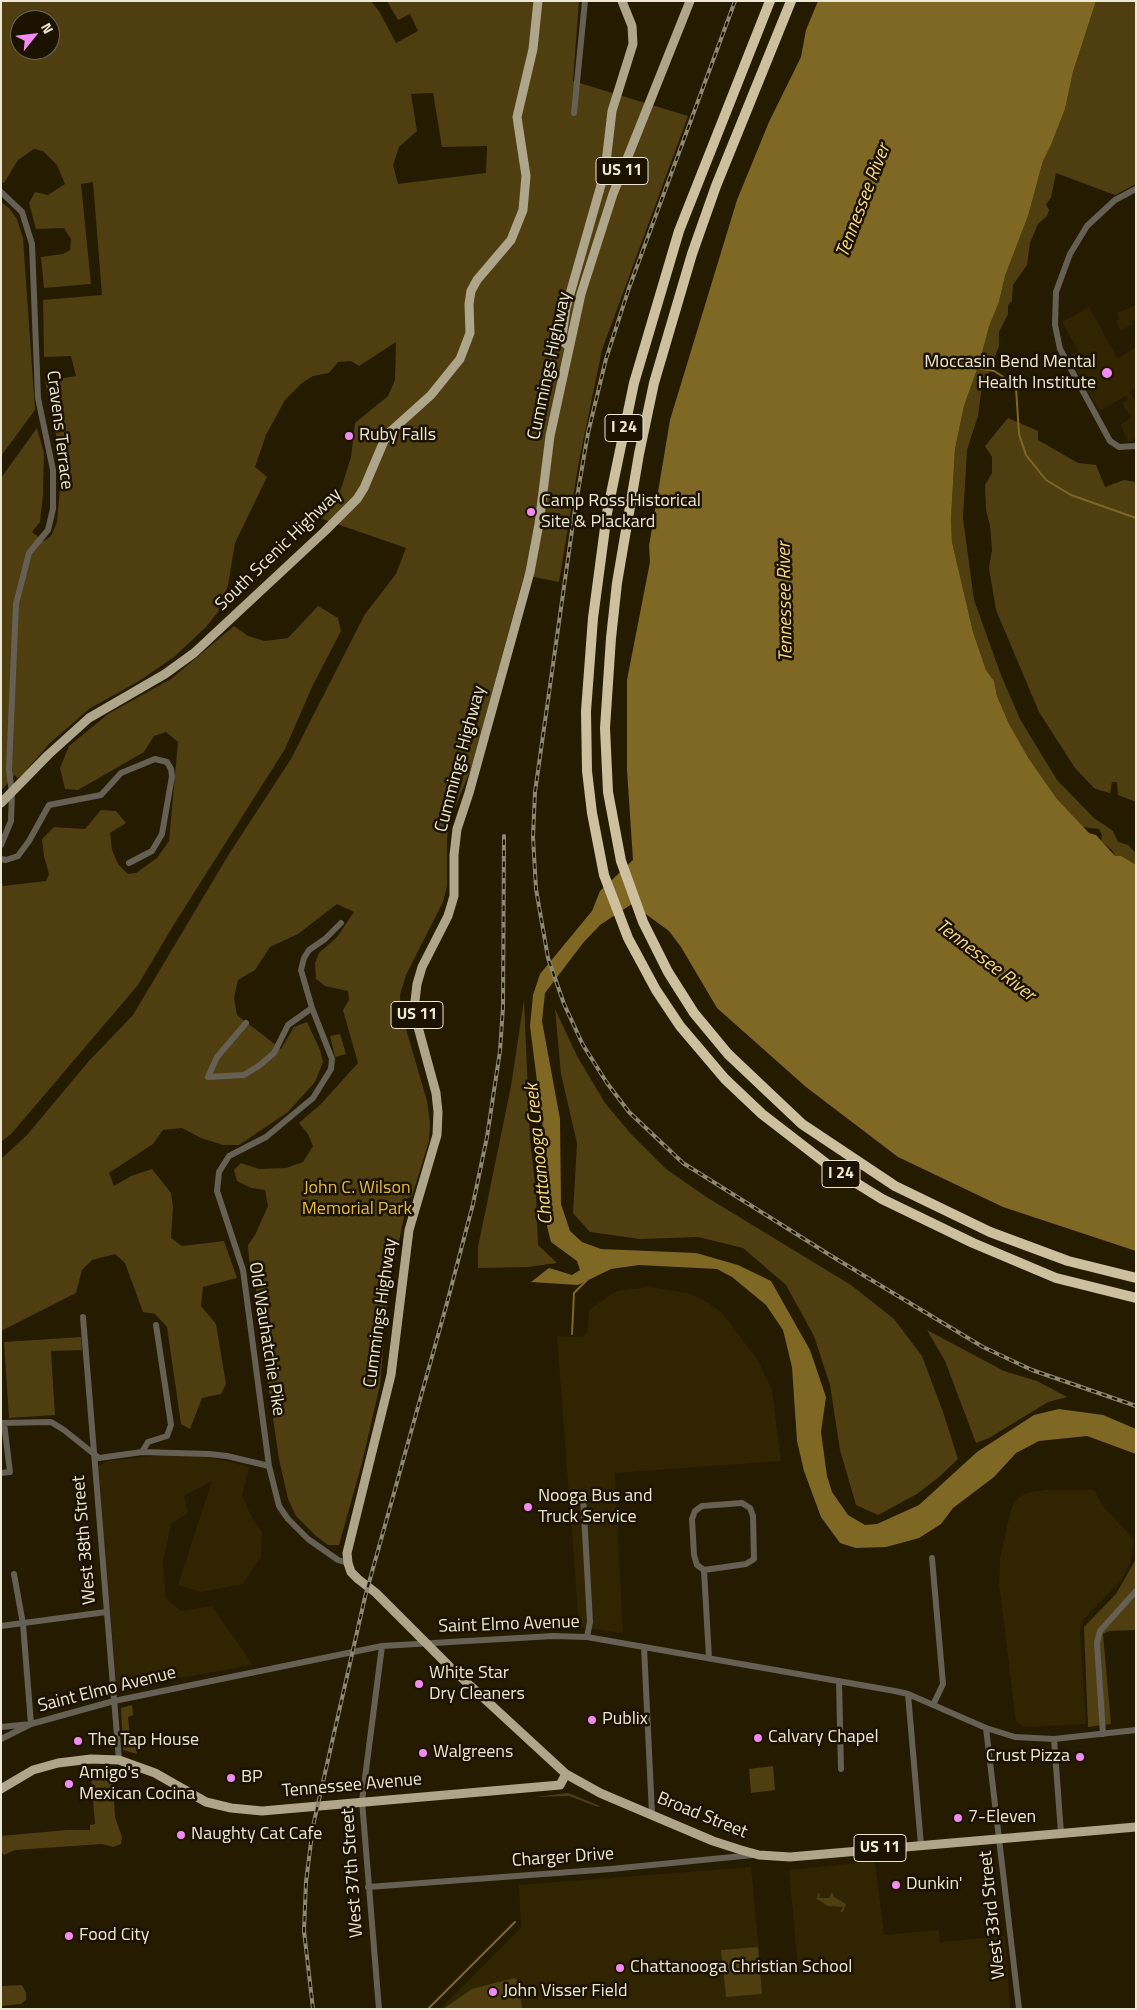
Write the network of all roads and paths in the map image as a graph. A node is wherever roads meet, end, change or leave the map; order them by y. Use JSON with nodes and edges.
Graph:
{"nodes":[{"id":1,"x":538,"y":1,"type":"edge"},
{"id":2,"x":585,"y":1,"type":"edge"},
{"id":3,"x":622,"y":1,"type":"edge"},
{"id":4,"x":690,"y":1,"type":"edge"},
{"id":5,"x":770,"y":1,"type":"edge"},
{"id":6,"x":791,"y":1,"type":"edge"},
{"id":7,"x":574,"y":114,"type":"dead end"},
{"id":8,"x":1136,"y":189,"type":"edge"},
{"id":9,"x":1,"y":192,"type":"edge"},
{"id":10,"x":569,"y":346,"type":"junction"},
{"id":11,"x":1136,"y":446,"type":"edge"},
{"id":12,"x":12,"y":793,"type":"junction"},
{"id":13,"x":1,"y":803,"type":"edge"},
{"id":14,"x":1,"y":845,"type":"edge"},
{"id":15,"x":1,"y":859,"type":"edge"},
{"id":16,"x":130,"y":863,"type":"dead end"},
{"id":17,"x":341,"y":923,"type":"dead end"},
{"id":18,"x":312,"y":1008,"type":"junction"},
{"id":19,"x":246,"y":1024,"type":"dead end"},
{"id":20,"x":1136,"y":1278,"type":"edge"},
{"id":21,"x":1136,"y":1298,"type":"edge"},
{"id":22,"x":82,"y":1317,"type":"dead end"},
{"id":23,"x":156,"y":1325,"type":"dead end"},
{"id":24,"x":3,"y":1423,"type":"edge"},
{"id":25,"x":93,"y":1452,"type":"junction"},
{"id":26,"x":142,"y":1452,"type":"junction"},
{"id":27,"x":269,"y":1466,"type":"junction"},
{"id":28,"x":1,"y":1473,"type":"edge"},
{"id":29,"x":582,"y":1496,"type":"dead end"},
{"id":30,"x":932,"y":1558,"type":"dead end"},
{"id":31,"x":348,"y":1563,"type":"junction"},
{"id":32,"x":704,"y":1570,"type":"junction"},
{"id":33,"x":14,"y":1574,"type":"dead end"},
{"id":34,"x":1136,"y":1591,"type":"edge"},
{"id":35,"x":106,"y":1612,"type":"junction"},
{"id":36,"x":23,"y":1624,"type":"junction"},
{"id":37,"x":1,"y":1626,"type":"edge"},
{"id":38,"x":587,"y":1637,"type":"junction"},
{"id":39,"x":426,"y":1643,"type":"junction"},
{"id":40,"x":382,"y":1646,"type":"junction"},
{"id":41,"x":644,"y":1648,"type":"junction"},
{"id":42,"x":709,"y":1658,"type":"junction"},
{"id":43,"x":839,"y":1681,"type":"junction"},
{"id":44,"x":908,"y":1694,"type":"junction"},
{"id":45,"x":114,"y":1701,"type":"junction"},
{"id":46,"x":933,"y":1705,"type":"junction"},
{"id":47,"x":31,"y":1724,"type":"junction"},
{"id":48,"x":1,"y":1727,"type":"edge"},
{"id":49,"x":986,"y":1728,"type":"junction"},
{"id":50,"x":1136,"y":1730,"type":"edge"},
{"id":51,"x":1103,"y":1734,"type":"junction"},
{"id":52,"x":1,"y":1739,"type":"edge"},
{"id":53,"x":1054,"y":1739,"type":"junction"},
{"id":54,"x":119,"y":1760,"type":"junction"},
{"id":55,"x":841,"y":1769,"type":"dead end"},
{"id":56,"x":566,"y":1774,"type":"junction"},
{"id":57,"x":1,"y":1789,"type":"edge"},
{"id":58,"x":362,"y":1801,"type":"junction"},
{"id":59,"x":652,"y":1814,"type":"junction"},
{"id":60,"x":1136,"y":1827,"type":"edge"},
{"id":61,"x":1061,"y":1833,"type":"junction"},
{"id":62,"x":1000,"y":1838,"type":"junction"},
{"id":63,"x":921,"y":1845,"type":"junction"},
{"id":64,"x":759,"y":1855,"type":"junction"},
{"id":65,"x":368,"y":1887,"type":"junction"},
{"id":66,"x":379,"y":2009,"type":"edge"},
{"id":67,"x":1018,"y":2009,"type":"edge"}],
"edges":[{"from":1,"to":12,"type":"main road","name":"South Scenic Highway"},
{"from":2,"to":7,"type":"street"},
{"from":3,"to":10,"type":"main road"},
{"from":4,"to":10,"type":"main road","name":"Cummings Highway","number":"US 11"},
{"from":5,"to":21,"type":"highway","number":"I 24"},
{"from":6,"to":20,"type":"highway","number":"I 24"},
{"from":8,"to":11,"type":"street"},
{"from":9,"to":12,"type":"street","name":"Cravens Terrace"},
{"from":10,"to":31,"type":"main road","name":"Cummings Highway","number":"US 11"},
{"from":12,"to":13,"type":"main road","name":"South Scenic Highway"},
{"from":12,"to":14,"type":"street","name":"Cravens Terrace"},
{"from":15,"to":16,"type":"street"},
{"from":17,"to":18,"type":"street","name":"Old Wauhatchie Pike"},
{"from":18,"to":19,"type":"street"},
{"from":18,"to":27,"type":"street","name":"Old Wauhatchie Pike"},
{"from":22,"to":25,"type":"street","name":"West 38th Street"},
{"from":23,"to":26,"type":"street"},
{"from":24,"to":25,"type":"street"},
{"from":24,"to":28,"type":"street"},
{"from":25,"to":26,"type":"street"},
{"from":25,"to":35,"type":"street","name":"West 38th Street"},
{"from":26,"to":27,"type":"street"},
{"from":27,"to":31,"type":"street","name":"Old Wauhatchie Pike"},
{"from":29,"to":38,"type":"street"},
{"from":30,"to":46,"type":"street"},
{"from":31,"to":39,"type":"main road","name":"Broad Street","number":"US 11"},
{"from":32,"to":32,"type":"street"},
{"from":32,"to":42,"type":"street"},
{"from":33,"to":36,"type":"street"},
{"from":34,"to":51,"type":"street"},
{"from":35,"to":36,"type":"street"},
{"from":35,"to":45,"type":"street","name":"West 38th Street"},
{"from":36,"to":37,"type":"street"},
{"from":36,"to":47,"type":"street"},
{"from":38,"to":39,"type":"street","name":"Saint Elmo Avenue"},
{"from":38,"to":41,"type":"street","name":"Saint Elmo Avenue"},
{"from":39,"to":40,"type":"street","name":"Saint Elmo Avenue"},
{"from":39,"to":56,"type":"main road","name":"Broad Street","number":"US 11"},
{"from":40,"to":45,"type":"street","name":"Saint Elmo Avenue"},
{"from":40,"to":58,"type":"street","name":"West 37th Street"},
{"from":41,"to":42,"type":"street","name":"Saint Elmo Avenue"},
{"from":41,"to":59,"type":"street"},
{"from":42,"to":43,"type":"street","name":"Saint Elmo Avenue"},
{"from":43,"to":44,"type":"street","name":"Saint Elmo Avenue"},
{"from":43,"to":55,"type":"street"},
{"from":44,"to":46,"type":"street","name":"Saint Elmo Avenue"},
{"from":44,"to":63,"type":"street"},
{"from":45,"to":47,"type":"street","name":"Saint Elmo Avenue"},
{"from":45,"to":54,"type":"street","name":"West 38th Street"},
{"from":46,"to":49,"type":"street","name":"Saint Elmo Avenue"},
{"from":47,"to":48,"type":"street"},
{"from":47,"to":52,"type":"street","name":"Saint Elmo Avenue"},
{"from":49,"to":53,"type":"street","name":"Saint Elmo Avenue"},
{"from":49,"to":62,"type":"street","name":"West 33rd Street"},
{"from":50,"to":51,"type":"street","name":"Saint Elmo Avenue"},
{"from":51,"to":53,"type":"street","name":"Saint Elmo Avenue"},
{"from":53,"to":61,"type":"street"},
{"from":54,"to":57,"type":"main road","name":"Tennessee Avenue"},
{"from":54,"to":58,"type":"main road","name":"Tennessee Avenue"},
{"from":56,"to":58,"type":"main road","name":"Tennessee Avenue"},
{"from":56,"to":59,"type":"main road","name":"Broad Street","number":"US 11"},
{"from":58,"to":65,"type":"street","name":"West 37th Street"},
{"from":59,"to":64,"type":"main road","name":"Broad Street","number":"US 11"},
{"from":60,"to":61,"type":"main road","name":"Broad Street","number":"US 11"},
{"from":61,"to":62,"type":"main road","name":"Broad Street","number":"US 11"},
{"from":62,"to":63,"type":"main road","name":"Broad Street","number":"US 11"},
{"from":62,"to":67,"type":"street","name":"West 33rd Street"},
{"from":63,"to":64,"type":"main road","name":"Broad Street","number":"US 11"},
{"from":64,"to":65,"type":"street","name":"Charger Drive"},
{"from":65,"to":66,"type":"street","name":"West 37th Street"}]}
